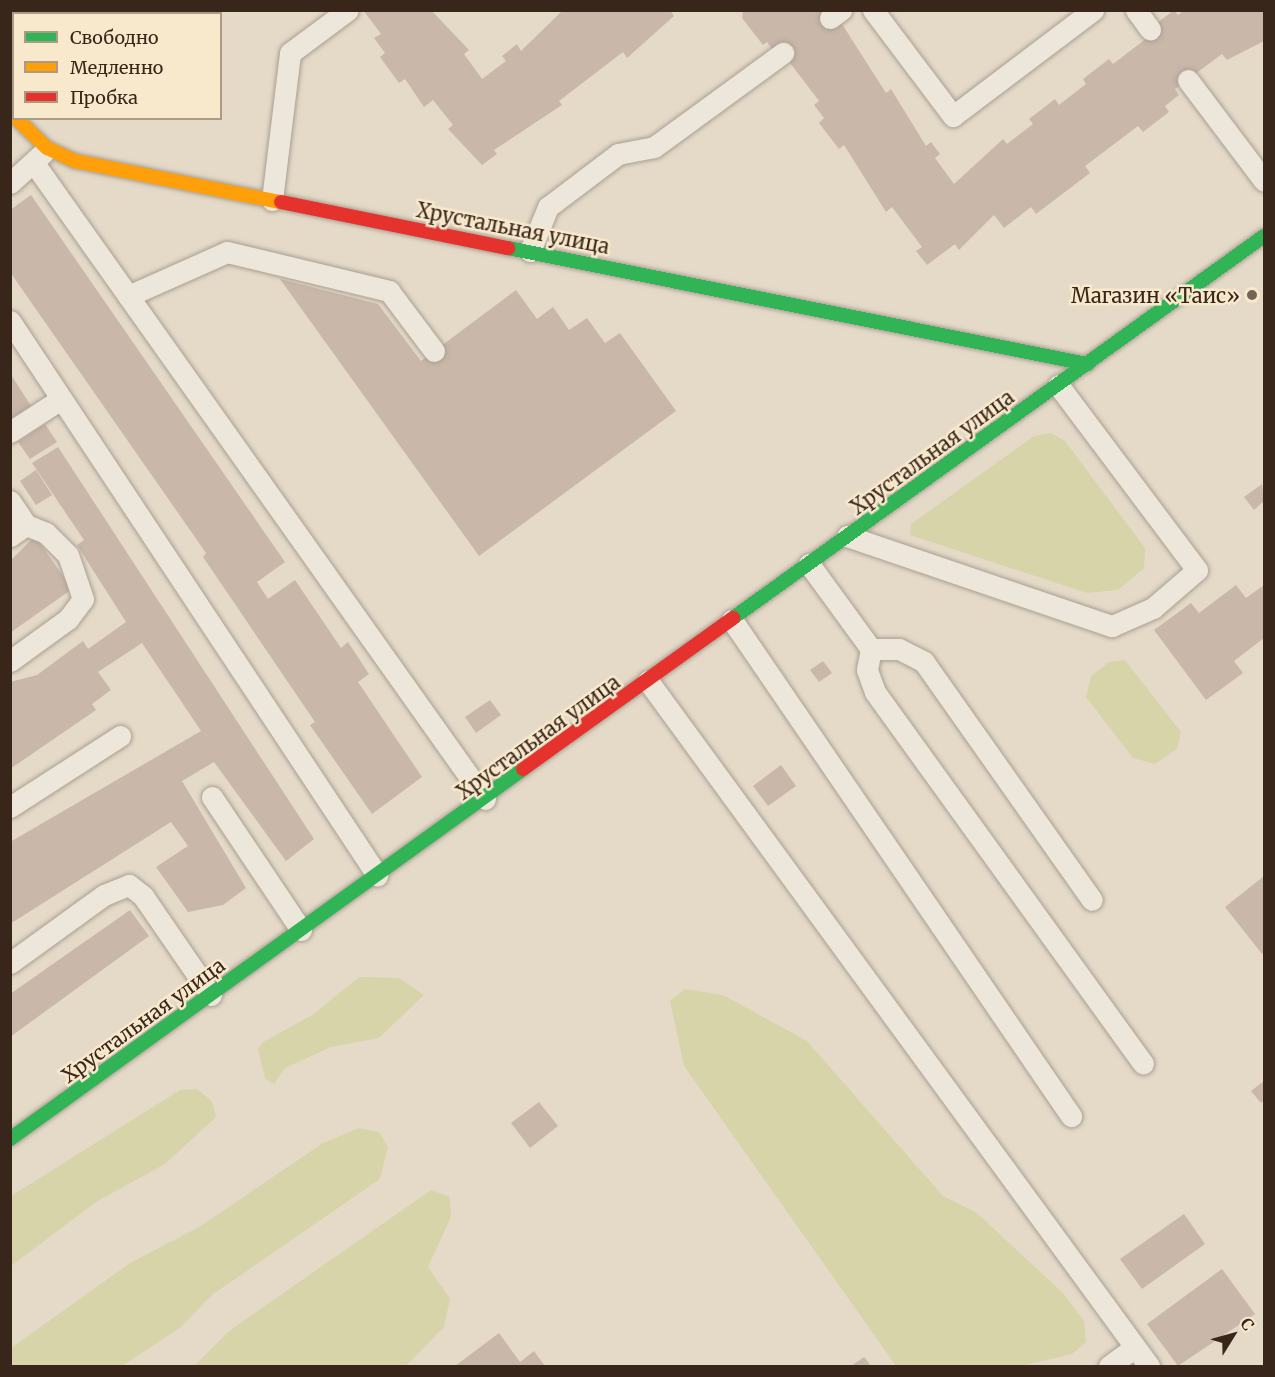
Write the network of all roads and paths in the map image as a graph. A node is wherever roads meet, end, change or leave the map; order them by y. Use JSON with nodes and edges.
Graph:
{"nodes":[{"id":1,"x":348,"y":10,"type":"edge"},
{"id":2,"x":873,"y":10,"type":"edge"},
{"id":3,"x":1093,"y":10,"type":"edge"},
{"id":4,"x":1136,"y":10,"type":"edge"},
{"id":5,"x":1149,"y":29,"type":"dead end"},
{"id":6,"x":783,"y":53,"type":"dead end"},
{"id":7,"x":1188,"y":80,"type":"dead end"},
{"id":8,"x":17,"y":120,"type":"edge"},
{"id":9,"x":41,"y":157,"type":"junction"},
{"id":10,"x":1264,"y":181,"type":"edge"},
{"id":11,"x":10,"y":183,"type":"edge"},
{"id":12,"x":272,"y":200,"type":"junction"},
{"id":13,"x":1264,"y":236,"type":"edge"},
{"id":14,"x":531,"y":251,"type":"junction"},
{"id":15,"x":128,"y":296,"type":"junction"},
{"id":16,"x":10,"y":321,"type":"edge"},
{"id":17,"x":434,"y":351,"type":"dead end"},
{"id":18,"x":1087,"y":364,"type":"junction"},
{"id":19,"x":1058,"y":385,"type":"junction"},
{"id":20,"x":61,"y":399,"type":"junction"},
{"id":21,"x":10,"y":432,"type":"edge"},
{"id":22,"x":10,"y":501,"type":"edge"},
{"id":23,"x":18,"y":531,"type":"edge"},
{"id":24,"x":847,"y":536,"type":"junction"},
{"id":25,"x":809,"y":564,"type":"junction"},
{"id":26,"x":732,"y":620,"type":"junction"},
{"id":27,"x":871,"y":649,"type":"junction"},
{"id":28,"x":10,"y":661,"type":"edge"},
{"id":29,"x":648,"y":681,"type":"junction"},
{"id":30,"x":120,"y":736,"type":"dead end"},
{"id":31,"x":212,"y":797,"type":"dead end"},
{"id":32,"x":485,"y":799,"type":"junction"},
{"id":33,"x":10,"y":807,"type":"edge"},
{"id":34,"x":378,"y":875,"type":"junction"},
{"id":35,"x":1092,"y":900,"type":"dead end"},
{"id":36,"x":301,"y":930,"type":"junction"},
{"id":37,"x":10,"y":963,"type":"edge"},
{"id":38,"x":211,"y":995,"type":"junction"},
{"id":39,"x":1143,"y":1063,"type":"dead end"},
{"id":40,"x":1071,"y":1116,"type":"dead end"},
{"id":41,"x":10,"y":1138,"type":"edge"},
{"id":42,"x":1135,"y":1347,"type":"junction"},
{"id":43,"x":1109,"y":1366,"type":"edge"},
{"id":44,"x":1149,"y":1366,"type":"edge"}],
"edges":[{"from":1,"to":12,"type":"lane"},
{"from":2,"to":3,"type":"lane"},
{"from":4,"to":5,"type":"lane"},
{"from":6,"to":14,"type":"lane"},
{"from":7,"to":10,"type":"lane"},
{"from":8,"to":9,"type":"street","name":"Хрустальная улица"},
{"from":9,"to":11,"type":"lane"},
{"from":9,"to":12,"type":"street","name":"Хрустальная улица"},
{"from":9,"to":15,"type":"lane"},
{"from":12,"to":14,"type":"street","name":"Хрустальная улица"},
{"from":13,"to":18,"type":"street","name":"Хрустальная улица"},
{"from":14,"to":18,"type":"street","name":"Хрустальная улица"},
{"from":15,"to":17,"type":"lane"},
{"from":15,"to":32,"type":"lane"},
{"from":16,"to":20,"type":"lane"},
{"from":18,"to":19,"type":"street","name":"Хрустальная улица"},
{"from":19,"to":24,"type":"street","name":"Хрустальная улица"},
{"from":19,"to":24,"type":"lane"},
{"from":20,"to":21,"type":"lane"},
{"from":20,"to":34,"type":"lane"},
{"from":22,"to":23,"type":"lane"},
{"from":23,"to":28,"type":"lane"},
{"from":24,"to":25,"type":"street","name":"Хрустальная улица"},
{"from":25,"to":26,"type":"street","name":"Хрустальная улица"},
{"from":25,"to":27,"type":"lane"},
{"from":26,"to":29,"type":"street","name":"Хрустальная улица"},
{"from":26,"to":40,"type":"lane"},
{"from":27,"to":35,"type":"lane"},
{"from":27,"to":39,"type":"lane"},
{"from":29,"to":32,"type":"street","name":"Хрустальная улица"},
{"from":29,"to":42,"type":"lane"},
{"from":30,"to":33,"type":"lane"},
{"from":31,"to":36,"type":"lane"},
{"from":32,"to":34,"type":"street","name":"Хрустальная улица"},
{"from":34,"to":36,"type":"street","name":"Хрустальная улица"},
{"from":36,"to":38,"type":"street","name":"Хрустальная улица"},
{"from":37,"to":38,"type":"lane"},
{"from":38,"to":41,"type":"street","name":"Хрустальная улица"},
{"from":42,"to":43,"type":"lane"},
{"from":42,"to":44,"type":"lane"}]}
